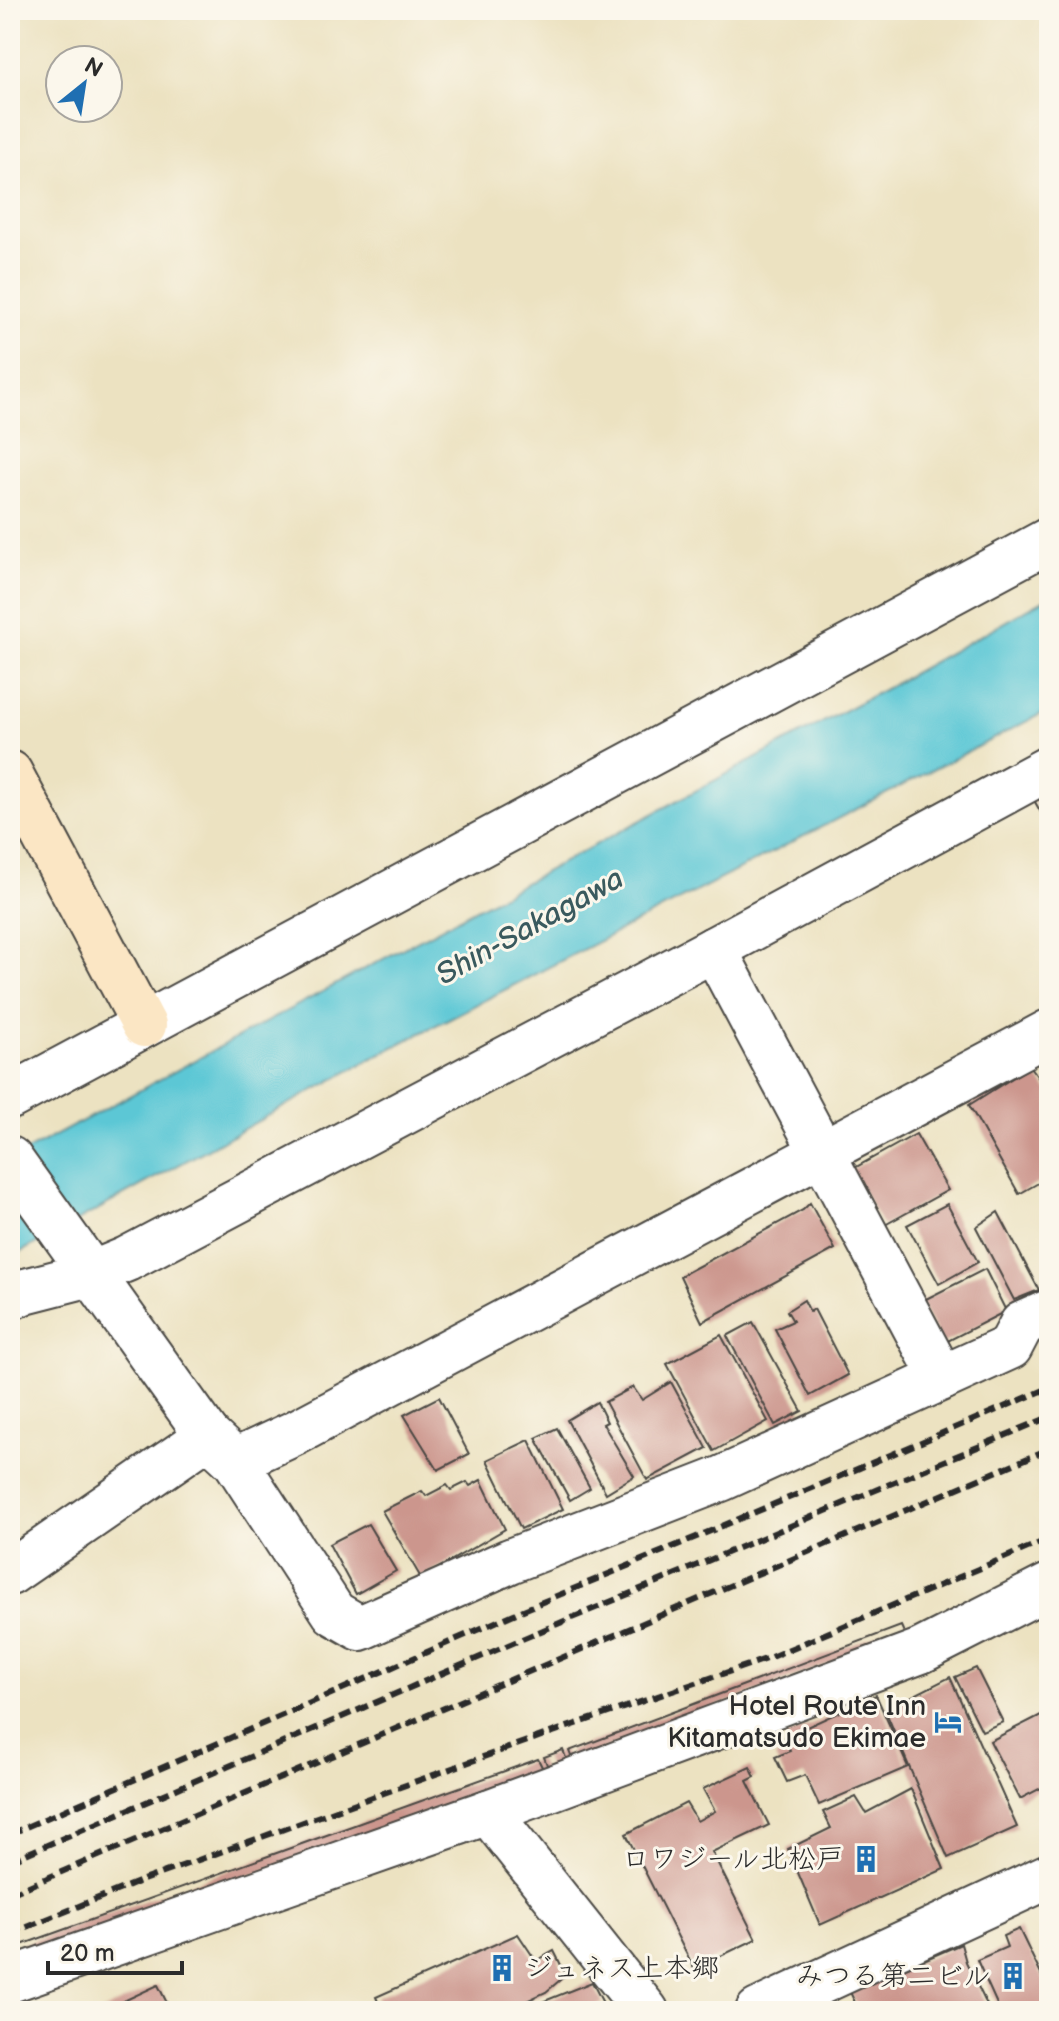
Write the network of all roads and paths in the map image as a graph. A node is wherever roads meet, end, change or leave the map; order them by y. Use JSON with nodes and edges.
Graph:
{"nodes":[{"id":1,"x":1049,"y":540,"type":"edge"},
{"id":2,"x":1049,"y":768,"type":"edge"},
{"id":3,"x":10,"y":773,"type":"edge"},
{"id":4,"x":714,"y":949,"type":"junction"},
{"id":5,"x":144,"y":1025,"type":"junction"},
{"id":6,"x":1049,"y":1032,"type":"edge"},
{"id":7,"x":10,"y":1097,"type":"edge"},
{"id":8,"x":823,"y":1151,"type":"junction"},
{"id":9,"x":10,"y":1159,"type":"edge"},
{"id":10,"x":91,"y":1274,"type":"junction"},
{"id":11,"x":10,"y":1298,"type":"edge"},
{"id":12,"x":1049,"y":1312,"type":"edge"},
{"id":13,"x":942,"y":1378,"type":"junction"},
{"id":14,"x":222,"y":1449,"type":"junction"},
{"id":15,"x":10,"y":1573,"type":"edge"},
{"id":16,"x":1049,"y":1586,"type":"edge"},
{"id":17,"x":488,"y":1812,"type":"junction"},
{"id":18,"x":1049,"y":1876,"type":"edge"},
{"id":19,"x":10,"y":1980,"type":"edge"},
{"id":20,"x":646,"y":2011,"type":"edge"},
{"id":21,"x":758,"y":2011,"type":"edge"}],
"edges":[{"from":1,"to":5,"type":"street"},
{"from":2,"to":4,"type":"street"},
{"from":3,"to":5,"type":"street"},
{"from":4,"to":8,"type":"street"},
{"from":4,"to":10,"type":"street"},
{"from":5,"to":7,"type":"street"},
{"from":6,"to":8,"type":"street"},
{"from":8,"to":13,"type":"street"},
{"from":8,"to":14,"type":"street"},
{"from":9,"to":10,"type":"street"},
{"from":10,"to":11,"type":"street"},
{"from":10,"to":14,"type":"street"},
{"from":12,"to":13,"type":"street"},
{"from":13,"to":14,"type":"street"},
{"from":14,"to":15,"type":"street"},
{"from":16,"to":17,"type":"street"},
{"from":17,"to":19,"type":"street"},
{"from":17,"to":20,"type":"street"},
{"from":18,"to":21,"type":"street"}]}
